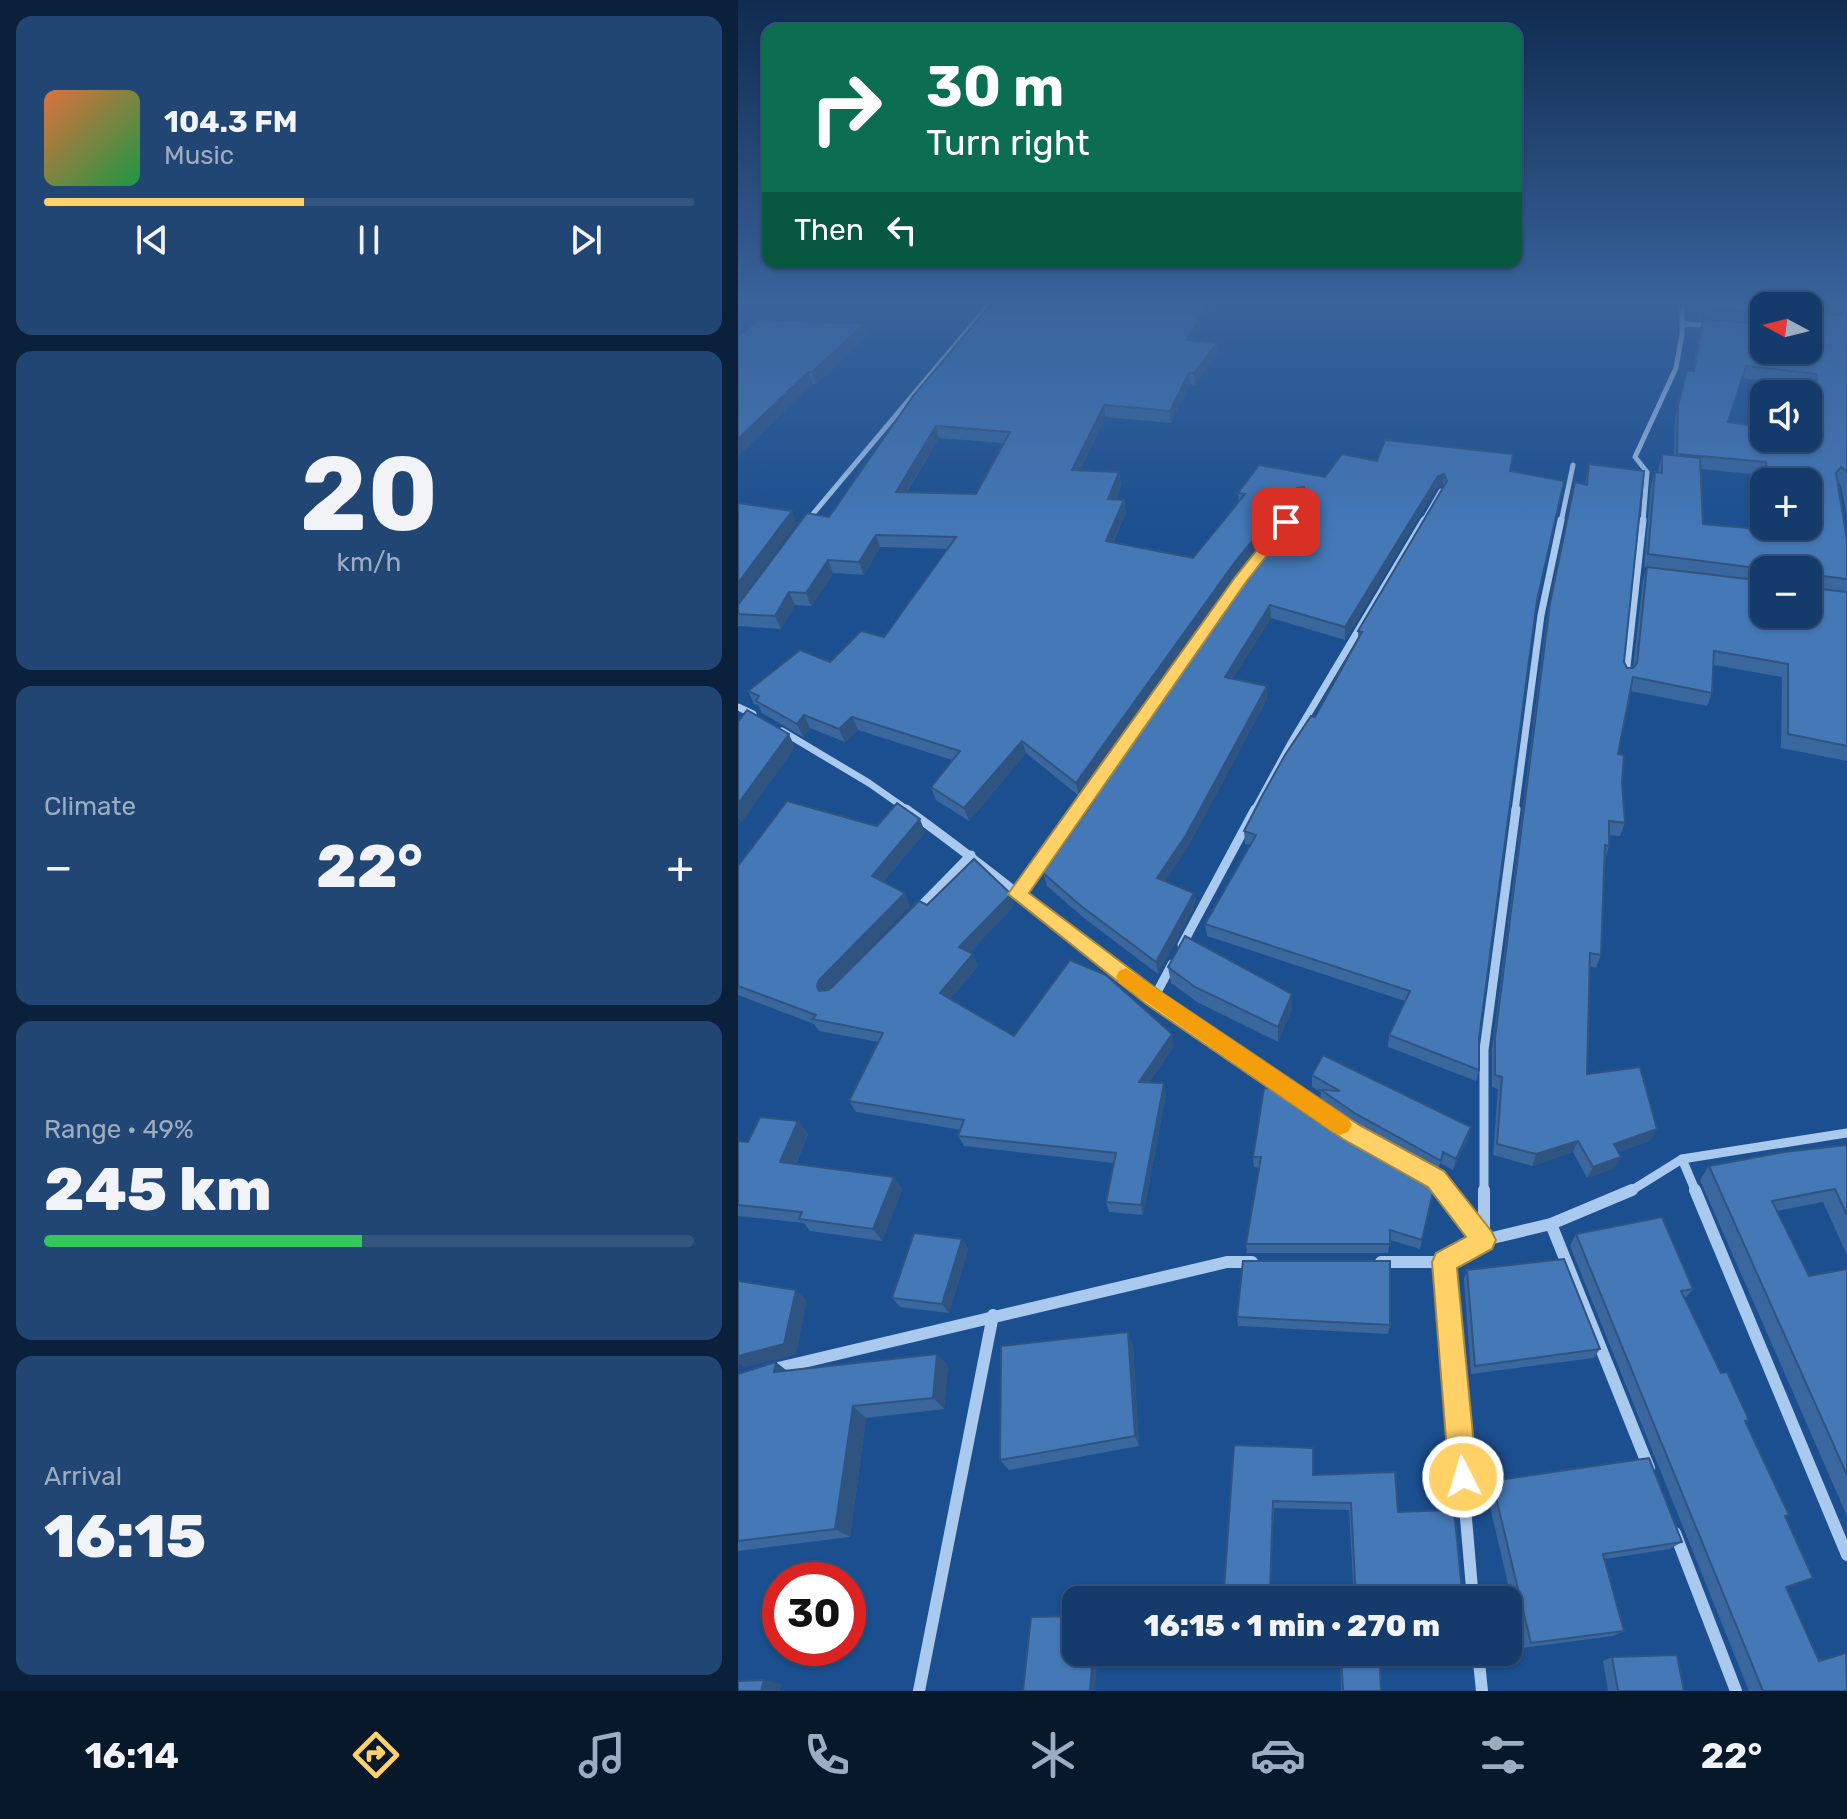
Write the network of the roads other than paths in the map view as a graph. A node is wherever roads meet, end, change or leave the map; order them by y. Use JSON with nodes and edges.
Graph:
{"nodes":[{"id":1,"x":926,"y":380,"type":"edge"},
{"id":2,"x":1671,"y":380,"type":"edge"},
{"id":3,"x":1573,"y":465,"type":"dead end"},
{"id":4,"x":1441,"y":491,"type":"edge"},
{"id":5,"x":800,"y":530,"type":"edge"},
{"id":6,"x":1626,"y":676,"type":"edge"},
{"id":7,"x":738,"y":707,"type":"edge"},
{"id":8,"x":1098,"y":781,"type":"edge"},
{"id":9,"x":971,"y":855,"type":"junction"},
{"id":10,"x":1017,"y":894,"type":"junction"},
{"id":11,"x":907,"y":920,"type":"edge"},
{"id":12,"x":1154,"y":998,"type":"junction"},
{"id":13,"x":1312,"y":1105,"type":"edge"},
{"id":14,"x":1847,"y":1133,"type":"edge"},
{"id":15,"x":1682,"y":1159,"type":"junction"},
{"id":16,"x":1412,"y":1166,"type":"edge"},
{"id":17,"x":1551,"y":1224,"type":"junction"},
{"id":18,"x":1484,"y":1240,"type":"junction"},
{"id":19,"x":1258,"y":1262,"type":"edge"},
{"id":20,"x":1367,"y":1262,"type":"edge"},
{"id":21,"x":1444,"y":1262,"type":"junction"},
{"id":22,"x":993,"y":1315,"type":"junction"},
{"id":23,"x":768,"y":1371,"type":"edge"},
{"id":24,"x":1657,"y":1488,"type":"edge"},
{"id":25,"x":1669,"y":1517,"type":"edge"},
{"id":26,"x":1847,"y":1555,"type":"edge"},
{"id":27,"x":1472,"y":1586,"type":"edge"},
{"id":28,"x":1479,"y":1666,"type":"edge"},
{"id":29,"x":919,"y":1691,"type":"edge"},
{"id":30,"x":1482,"y":1691,"type":"edge"},
{"id":31,"x":1736,"y":1691,"type":"edge"}],
"edges":[{"from":1,"to":5,"type":"street"},
{"from":2,"to":6,"type":"street"},
{"from":3,"to":18,"type":"street"},
{"from":4,"to":12,"type":"street"},
{"from":7,"to":9,"type":"street"},
{"from":8,"to":10,"type":"street"},
{"from":9,"to":10,"type":"street"},
{"from":9,"to":11,"type":"street"},
{"from":10,"to":12,"type":"street"},
{"from":12,"to":13,"type":"street"},
{"from":14,"to":15,"type":"street"},
{"from":15,"to":17,"type":"street"},
{"from":15,"to":26,"type":"street"},
{"from":16,"to":18,"type":"street"},
{"from":17,"to":18,"type":"street"},
{"from":17,"to":24,"type":"street"},
{"from":18,"to":21,"type":"street"},
{"from":19,"to":22,"type":"street"},
{"from":20,"to":21,"type":"street"},
{"from":21,"to":27,"type":"street"},
{"from":22,"to":23,"type":"street"},
{"from":22,"to":29,"type":"street"},
{"from":25,"to":31,"type":"street"},
{"from":28,"to":30,"type":"street"}]}
